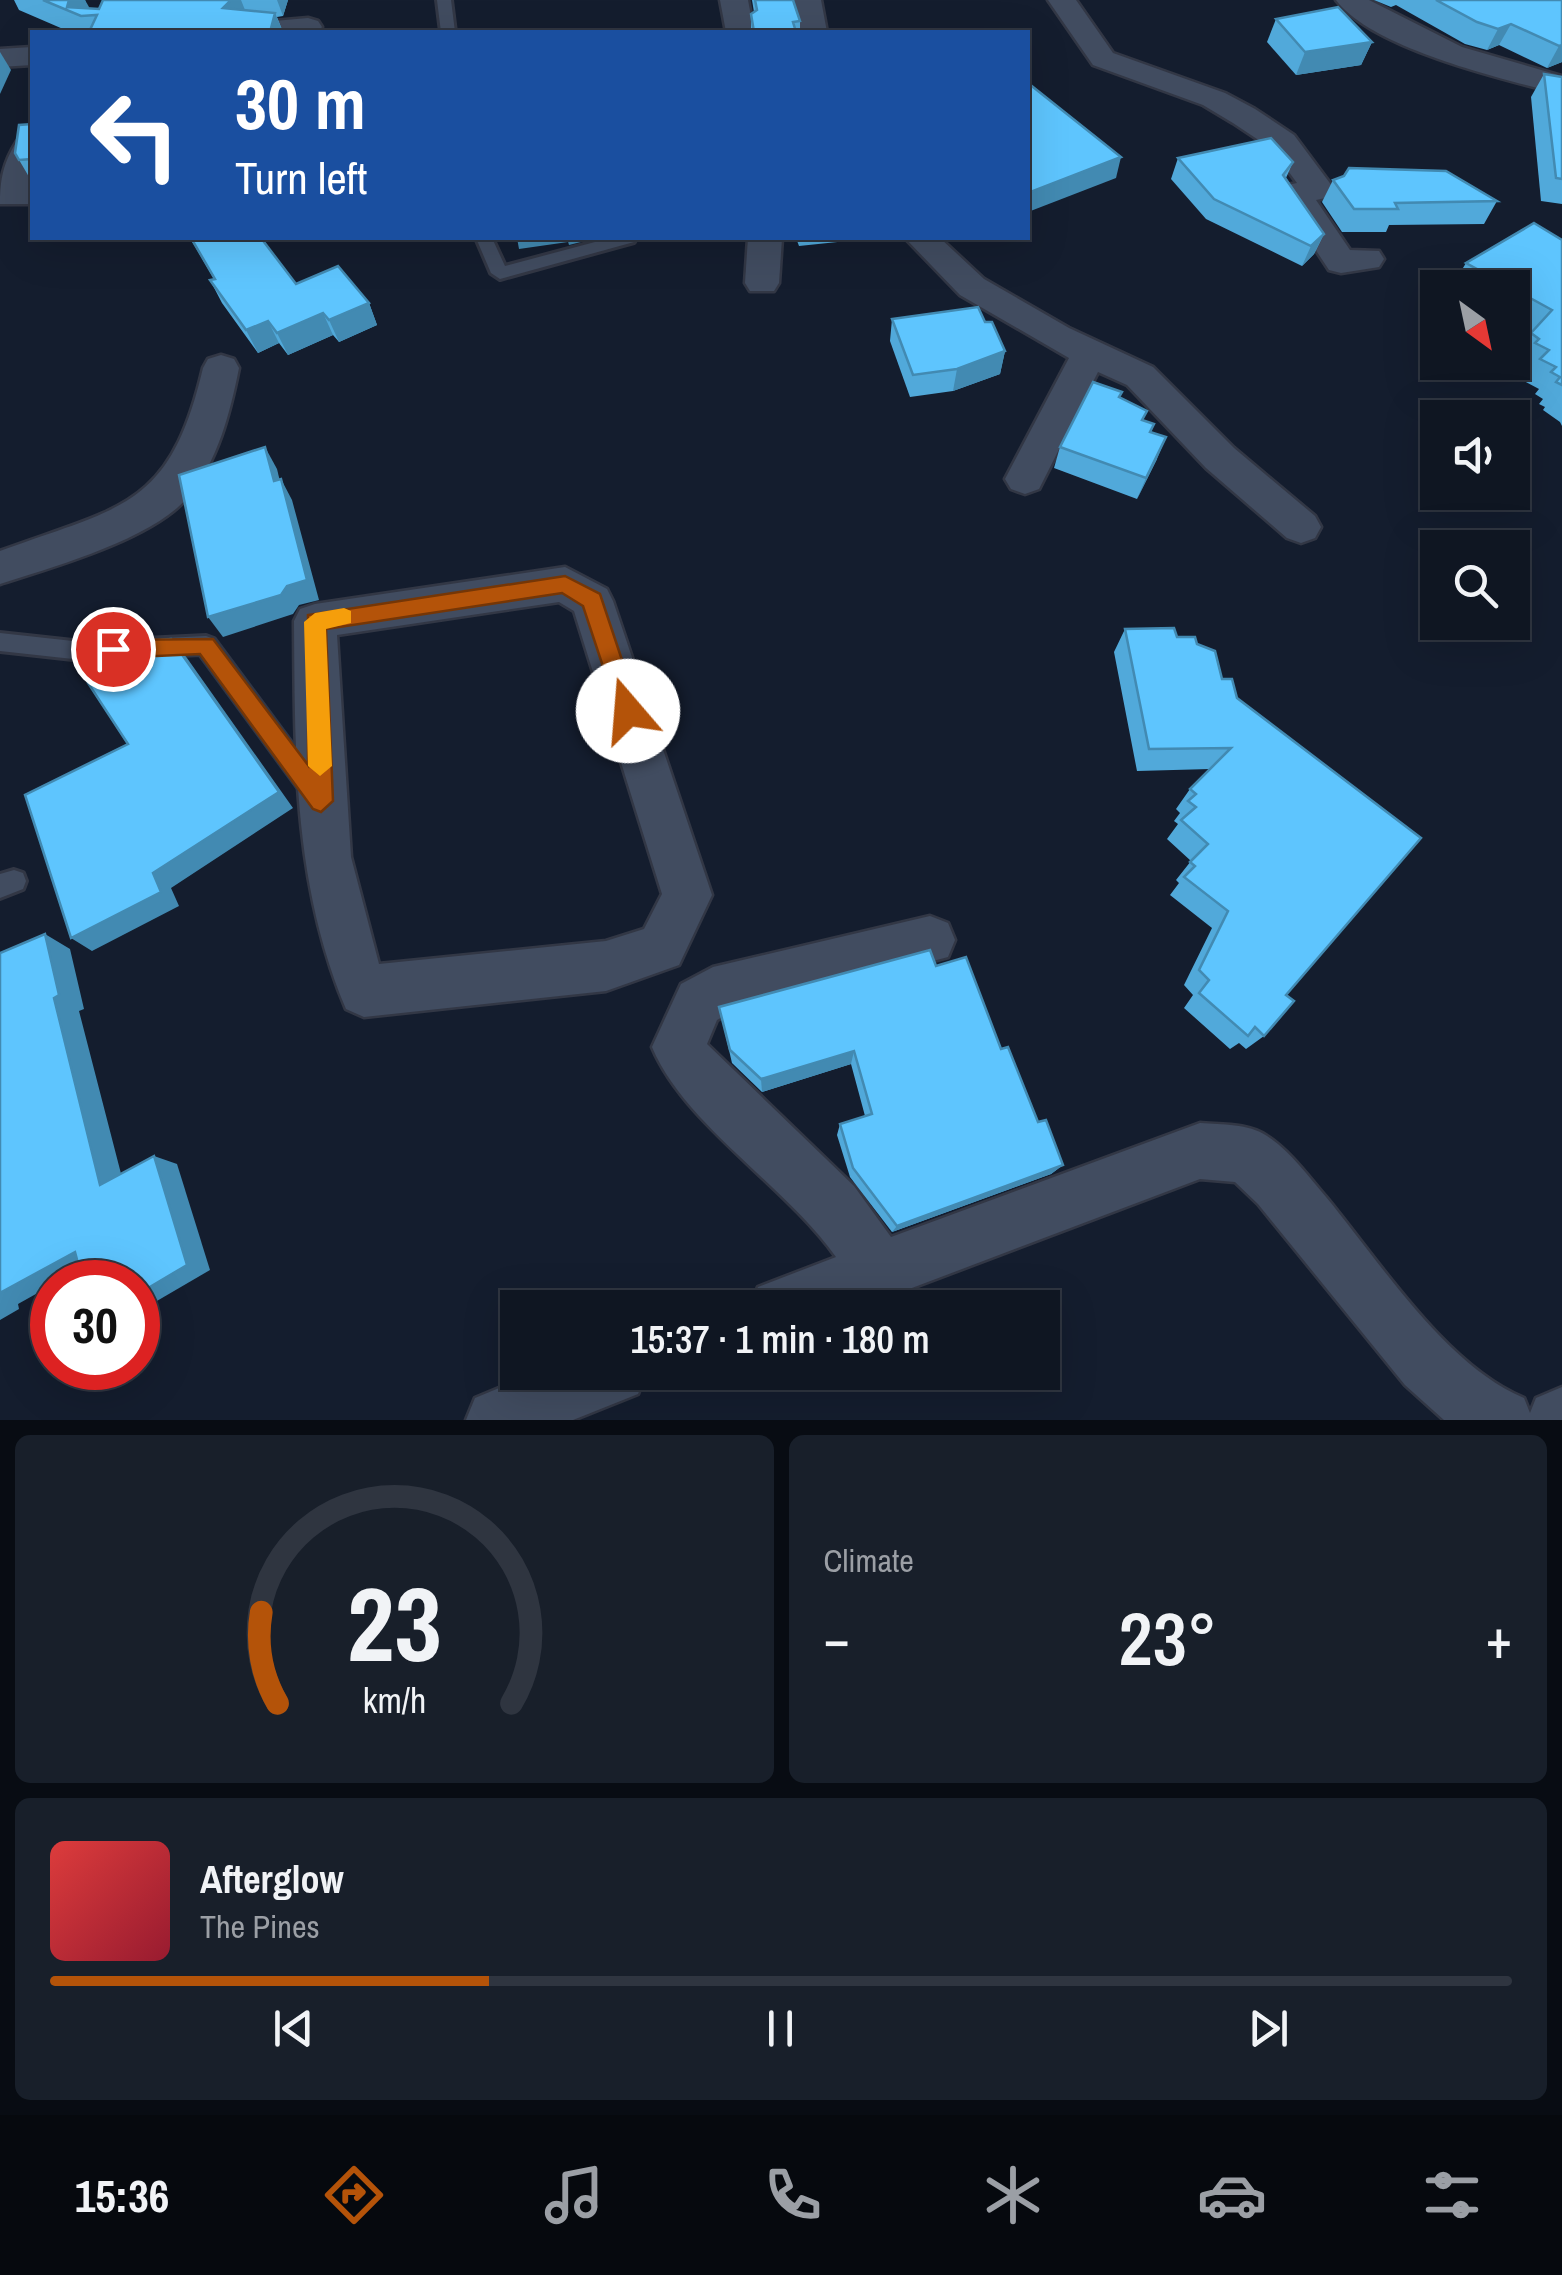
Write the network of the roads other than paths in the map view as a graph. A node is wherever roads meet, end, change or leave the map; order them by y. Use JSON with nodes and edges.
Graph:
{"nodes":[{"id":1,"x":444,"y":0,"type":"edge"},
{"id":2,"x":734,"y":0,"type":"edge"},
{"id":3,"x":807,"y":0,"type":"edge"},
{"id":4,"x":1062,"y":0,"type":"edge"},
{"id":5,"x":1350,"y":0,"type":"edge"},
{"id":6,"x":308,"y":27,"type":"dead end"},
{"id":7,"x":274,"y":30,"type":"edge"},
{"id":8,"x":448,"y":30,"type":"edge"},
{"id":9,"x":740,"y":30,"type":"edge"},
{"id":10,"x":814,"y":30,"type":"edge"},
{"id":11,"x":30,"y":56,"type":"edge"},
{"id":12,"x":0,"y":58,"type":"edge"},
{"id":13,"x":1562,"y":85,"type":"edge"},
{"id":14,"x":30,"y":148,"type":"edge"},
{"id":15,"x":30,"y":194,"type":"edge"},
{"id":16,"x":485,"y":240,"type":"edge"},
{"id":17,"x":621,"y":240,"type":"edge"},
{"id":18,"x":765,"y":240,"type":"edge"},
{"id":19,"x":924,"y":240,"type":"edge"},
{"id":20,"x":1367,"y":259,"type":"dead end"},
{"id":21,"x":762,"y":283,"type":"dead end"},
{"id":22,"x":1090,"y":352,"type":"junction"},
{"id":23,"x":222,"y":368,"type":"dead end"},
{"id":24,"x":1025,"y":479,"type":"dead end"},
{"id":25,"x":1302,"y":526,"type":"dead end"},
{"id":26,"x":0,"y":568,"type":"edge"},
{"id":27,"x":0,"y":642,"type":"edge"},
{"id":28,"x":321,"y":801,"type":"junction"},
{"id":29,"x":930,"y":940,"type":"dead end"},
{"id":30,"x":878,"y":1268,"type":"junction"},
{"id":31,"x":824,"y":1290,"type":"edge"},
{"id":32,"x":571,"y":1390,"type":"edge"},
{"id":33,"x":497,"y":1420,"type":"edge"},
{"id":34,"x":1502,"y":1420,"type":"edge"}],
"edges":[{"from":1,"to":8,"type":"lane"},
{"from":2,"to":9,"type":"street"},
{"from":3,"to":10,"type":"street"},
{"from":4,"to":20,"type":"street"},
{"from":5,"to":13,"type":"street"},
{"from":6,"to":7,"type":"street"},
{"from":11,"to":12,"type":"street"},
{"from":14,"to":15,"type":"street"},
{"from":16,"to":17,"type":"lane"},
{"from":18,"to":21,"type":"street"},
{"from":19,"to":22,"type":"street"},
{"from":22,"to":24,"type":"street"},
{"from":22,"to":25,"type":"street"},
{"from":23,"to":26,"type":"street"},
{"from":27,"to":28,"type":"lane"},
{"from":28,"to":28,"type":"street"},
{"from":29,"to":30,"type":"street"},
{"from":30,"to":31,"type":"street"},
{"from":30,"to":34,"type":"street"},
{"from":32,"to":33,"type":"street"}]}
